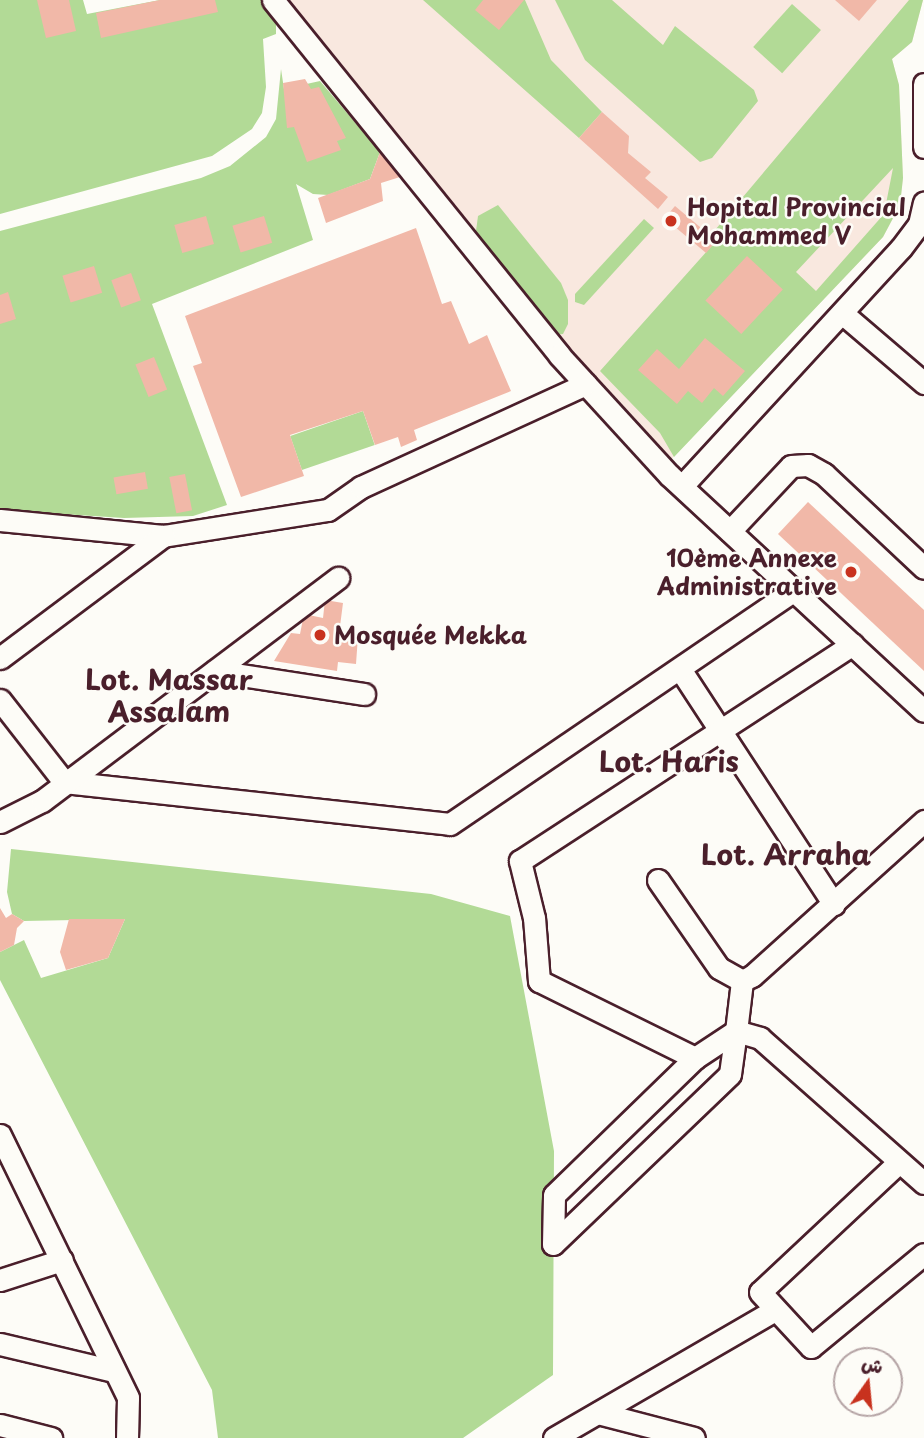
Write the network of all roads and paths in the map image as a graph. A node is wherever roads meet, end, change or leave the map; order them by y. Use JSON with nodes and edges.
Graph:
{"nodes":[{"id":1,"x":273,"y":0,"type":"edge"},
{"id":2,"x":924,"y":84,"type":"edge"},
{"id":3,"x":924,"y":147,"type":"edge"},
{"id":4,"x":923,"y":209,"type":"edge"},
{"id":5,"x":842,"y":313,"type":"junction"},
{"id":6,"x":924,"y":383,"type":"edge"},
{"id":7,"x":586,"y":384,"type":"junction"},
{"id":8,"x":682,"y":486,"type":"junction"},
{"id":9,"x":0,"y":520,"type":"edge"},
{"id":10,"x":730,"y":531,"type":"junction"},
{"id":11,"x":163,"y":536,"type":"junction"},
{"id":12,"x":924,"y":568,"type":"edge"},
{"id":13,"x":338,"y":578,"type":"dead end"},
{"id":14,"x":794,"y":590,"type":"junction"},
{"id":15,"x":853,"y":644,"type":"junction"},
{"id":16,"x":0,"y":658,"type":"edge"},
{"id":17,"x":680,"y":669,"type":"junction"},
{"id":18,"x":215,"y":671,"type":"junction"},
{"id":19,"x":364,"y":694,"type":"dead end"},
{"id":20,"x":0,"y":700,"type":"edge"},
{"id":21,"x":924,"y":711,"type":"edge"},
{"id":22,"x":721,"y":734,"type":"junction"},
{"id":23,"x":64,"y":782,"type":"junction"},
{"id":24,"x":924,"y":821,"type":"edge"},
{"id":25,"x":0,"y":822,"type":"edge"},
{"id":26,"x":658,"y":880,"type":"dead end"},
{"id":27,"x":834,"y":904,"type":"junction"},
{"id":28,"x":742,"y":981,"type":"junction"},
{"id":29,"x":736,"y":1031,"type":"junction"},
{"id":30,"x":695,"y":1058,"type":"junction"},
{"id":31,"x":0,"y":1135,"type":"edge"},
{"id":32,"x":899,"y":1161,"type":"junction"},
{"id":33,"x":924,"y":1183,"type":"edge"},
{"id":34,"x":924,"y":1254,"type":"edge"},
{"id":35,"x":62,"y":1260,"type":"junction"},
{"id":36,"x":0,"y":1280,"type":"edge"},
{"id":37,"x":774,"y":1311,"type":"junction"},
{"id":38,"x":0,"y":1344,"type":"edge"},
{"id":39,"x":114,"y":1371,"type":"junction"},
{"id":40,"x":130,"y":1406,"type":"junction"},
{"id":41,"x":598,"y":1413,"type":"junction"},
{"id":42,"x":0,"y":1425,"type":"edge"},
{"id":43,"x":51,"y":1438,"type":"edge"},
{"id":44,"x":127,"y":1438,"type":"edge"},
{"id":45,"x":142,"y":1438,"type":"edge"},
{"id":46,"x":554,"y":1438,"type":"edge"},
{"id":47,"x":694,"y":1438,"type":"edge"}],
"edges":[{"from":1,"to":7,"type":"street"},
{"from":2,"to":3,"type":"street"},
{"from":4,"to":5,"type":"street"},
{"from":5,"to":6,"type":"street"},
{"from":5,"to":8,"type":"street"},
{"from":7,"to":8,"type":"street"},
{"from":7,"to":11,"type":"street"},
{"from":8,"to":10,"type":"street"},
{"from":9,"to":11,"type":"street"},
{"from":10,"to":12,"type":"street"},
{"from":10,"to":14,"type":"street"},
{"from":11,"to":16,"type":"street"},
{"from":13,"to":18,"type":"street"},
{"from":14,"to":15,"type":"street"},
{"from":14,"to":17,"type":"street"},
{"from":15,"to":21,"type":"street"},
{"from":15,"to":22,"type":"street"},
{"from":17,"to":22,"type":"street"},
{"from":17,"to":23,"type":"street"},
{"from":18,"to":19,"type":"street"},
{"from":18,"to":23,"type":"street"},
{"from":20,"to":23,"type":"street"},
{"from":22,"to":27,"type":"street"},
{"from":22,"to":30,"type":"street"},
{"from":23,"to":25,"type":"street"},
{"from":24,"to":27,"type":"street"},
{"from":26,"to":28,"type":"street"},
{"from":27,"to":28,"type":"street"},
{"from":28,"to":29,"type":"street"},
{"from":29,"to":30,"type":"street"},
{"from":29,"to":30,"type":"street"},
{"from":29,"to":32,"type":"street"},
{"from":31,"to":35,"type":"street"},
{"from":32,"to":33,"type":"street"},
{"from":32,"to":37,"type":"street"},
{"from":34,"to":37,"type":"street"},
{"from":35,"to":36,"type":"street"},
{"from":35,"to":39,"type":"street"},
{"from":37,"to":41,"type":"street"},
{"from":38,"to":39,"type":"street"},
{"from":39,"to":40,"type":"street"},
{"from":40,"to":44,"type":"street"},
{"from":40,"to":45,"type":"street"},
{"from":41,"to":46,"type":"street"},
{"from":41,"to":47,"type":"street"},
{"from":42,"to":43,"type":"street"}]}
